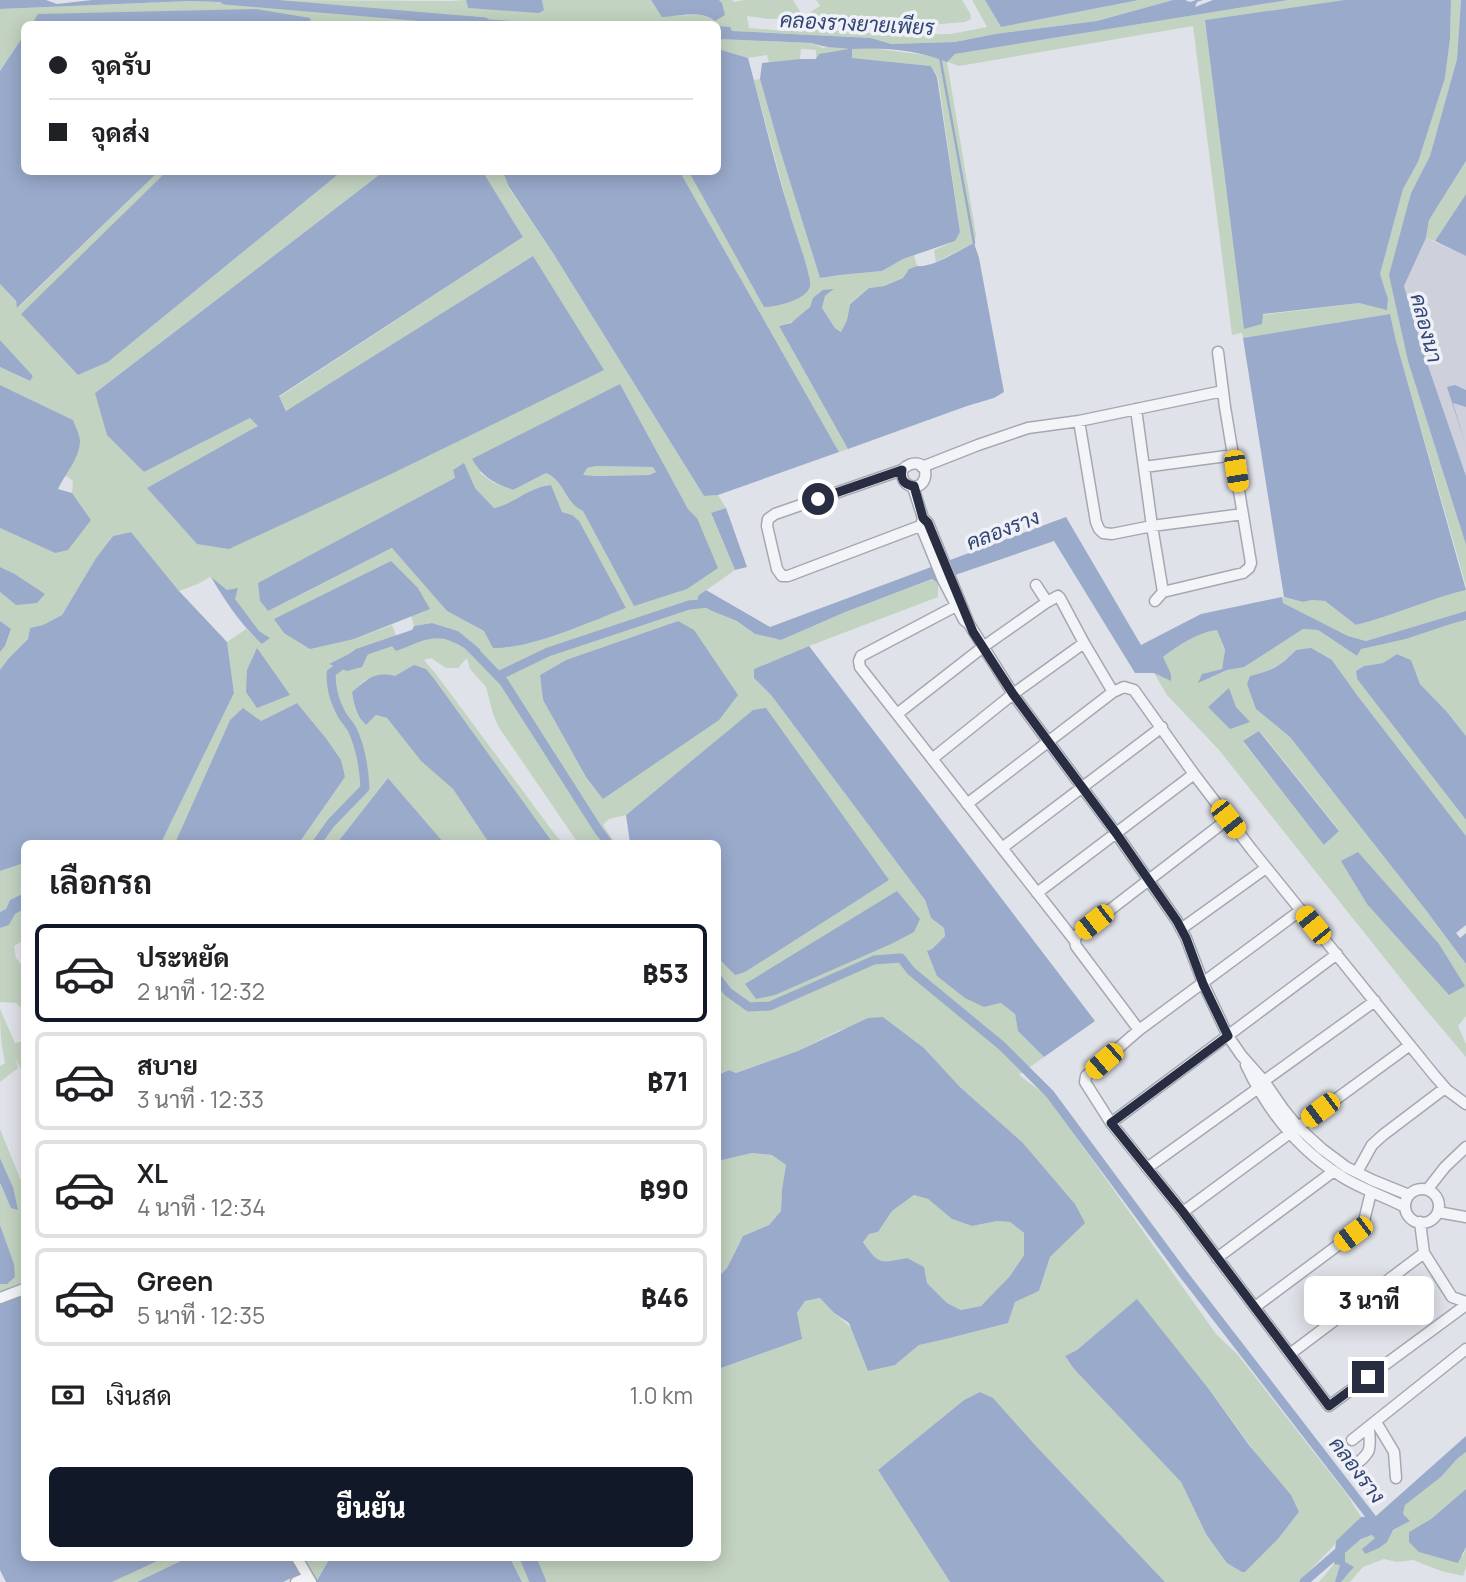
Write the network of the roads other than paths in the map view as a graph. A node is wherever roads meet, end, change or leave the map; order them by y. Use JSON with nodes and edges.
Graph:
{"nodes":[{"id":1,"x":1218,"y":352,"type":"dead end"},
{"id":2,"x":1223,"y":391,"type":"junction"},
{"id":3,"x":1136,"y":409,"type":"junction"},
{"id":4,"x":1079,"y":421,"type":"junction"},
{"id":5,"x":1234,"y":455,"type":"junction"},
{"id":6,"x":922,"y":467,"type":"junction"},
{"id":7,"x":1143,"y":467,"type":"junction"},
{"id":8,"x":902,"y":470,"type":"junction"},
{"id":9,"x":914,"y":486,"type":"junction"},
{"id":10,"x":1243,"y":514,"type":"junction"},
{"id":11,"x":924,"y":522,"type":"junction"},
{"id":12,"x":1152,"y":526,"type":"junction"},
{"id":13,"x":947,"y":579,"type":"junction"},
{"id":14,"x":1036,"y":584,"type":"dead end"},
{"id":15,"x":1163,"y":592,"type":"junction"},
{"id":16,"x":1155,"y":601,"type":"dead end"},
{"id":17,"x":1047,"y":602,"type":"junction"},
{"id":18,"x":956,"y":606,"type":"junction"},
{"id":19,"x":969,"y":624,"type":"junction"},
{"id":20,"x":1084,"y":643,"type":"junction"},
{"id":21,"x":983,"y":647,"type":"junction"},
{"id":22,"x":1113,"y":692,"type":"junction"},
{"id":23,"x":1013,"y":694,"type":"junction"},
{"id":24,"x":897,"y":714,"type":"junction"},
{"id":25,"x":1162,"y":727,"type":"junction"},
{"id":26,"x":1048,"y":741,"type":"junction"},
{"id":27,"x":932,"y":759,"type":"junction"},
{"id":28,"x":1194,"y":774,"type":"junction"},
{"id":29,"x":1082,"y":786,"type":"junction"},
{"id":30,"x":967,"y":804,"type":"junction"},
{"id":31,"x":1228,"y":819,"type":"junction"},
{"id":32,"x":1116,"y":833,"type":"junction"},
{"id":33,"x":1002,"y":848,"type":"junction"},
{"id":34,"x":1266,"y":867,"type":"junction"},
{"id":35,"x":1148,"y":880,"type":"junction"},
{"id":36,"x":1037,"y":893,"type":"junction"},
{"id":37,"x":1301,"y":910,"type":"junction"},
{"id":38,"x":1181,"y":929,"type":"junction"},
{"id":39,"x":1074,"y":941,"type":"junction"},
{"id":40,"x":1337,"y":954,"type":"junction"},
{"id":41,"x":1203,"y":984,"type":"junction"},
{"id":42,"x":1375,"y":1001,"type":"junction"},
{"id":43,"x":1139,"y":1030,"type":"junction"},
{"id":44,"x":1228,"y":1036,"type":"junction"},
{"id":45,"x":1410,"y":1045,"type":"junction"},
{"id":46,"x":1261,"y":1085,"type":"junction"},
{"id":47,"x":1445,"y":1088,"type":"junction"},
{"id":48,"x":1466,"y":1104,"type":"edge"},
{"id":49,"x":1111,"y":1123,"type":"junction"},
{"id":50,"x":1294,"y":1130,"type":"junction"},
{"id":51,"x":1466,"y":1147,"type":"edge"},
{"id":52,"x":1147,"y":1168,"type":"junction"},
{"id":53,"x":1334,"y":1171,"type":"junction"},
{"id":54,"x":1357,"y":1172,"type":"junction"},
{"id":55,"x":1427,"y":1190,"type":"junction"},
{"id":56,"x":1371,"y":1192,"type":"junction"},
{"id":57,"x":1409,"y":1195,"type":"junction"},
{"id":58,"x":1405,"y":1207,"type":"junction"},
{"id":59,"x":1183,"y":1212,"type":"junction"},
{"id":60,"x":1438,"y":1212,"type":"junction"},
{"id":61,"x":1466,"y":1217,"type":"edge"},
{"id":62,"x":1420,"y":1222,"type":"junction"},
{"id":63,"x":1424,"y":1253,"type":"junction"},
{"id":64,"x":1217,"y":1258,"type":"junction"},
{"id":65,"x":21,"y":1291,"type":"edge"},
{"id":66,"x":0,"y":1298,"type":"edge"},
{"id":67,"x":1466,"y":1303,"type":"edge"},
{"id":68,"x":1255,"y":1307,"type":"junction"},
{"id":69,"x":1466,"y":1349,"type":"edge"},
{"id":70,"x":1290,"y":1354,"type":"junction"},
{"id":71,"x":1372,"y":1424,"type":"junction"},
{"id":72,"x":1352,"y":1440,"type":"dead end"},
{"id":73,"x":1355,"y":1465,"type":"dead end"},
{"id":74,"x":1396,"y":1478,"type":"dead end"},
{"id":75,"x":299,"y":1561,"type":"edge"},
{"id":76,"x":309,"y":1579,"type":"edge"},
{"id":77,"x":296,"y":1582,"type":"edge"}],
"edges":[{"from":1,"to":2,"type":"street"},
{"from":2,"to":3,"type":"street"},
{"from":2,"to":5,"type":"street"},
{"from":3,"to":4,"type":"street"},
{"from":3,"to":7,"type":"street"},
{"from":4,"to":6,"type":"street"},
{"from":4,"to":12,"type":"street"},
{"from":5,"to":7,"type":"street"},
{"from":5,"to":10,"type":"street"},
{"from":6,"to":8,"type":"street"},
{"from":6,"to":9,"type":"street"},
{"from":7,"to":12,"type":"street"},
{"from":8,"to":9,"type":"street"},
{"from":8,"to":11,"type":"street"},
{"from":9,"to":11,"type":"street"},
{"from":10,"to":12,"type":"street"},
{"from":10,"to":15,"type":"street"},
{"from":11,"to":13,"type":"street"},
{"from":12,"to":15,"type":"street"},
{"from":13,"to":18,"type":"street"},
{"from":13,"to":19,"type":"street"},
{"from":14,"to":17,"type":"street"},
{"from":15,"to":16,"type":"street"},
{"from":17,"to":20,"type":"street"},
{"from":17,"to":21,"type":"street"},
{"from":18,"to":19,"type":"street"},
{"from":18,"to":24,"type":"street"},
{"from":19,"to":21,"type":"street"},
{"from":20,"to":22,"type":"street"},
{"from":20,"to":23,"type":"street"},
{"from":21,"to":23,"type":"street"},
{"from":21,"to":24,"type":"street"},
{"from":22,"to":25,"type":"street"},
{"from":22,"to":26,"type":"street"},
{"from":23,"to":26,"type":"street"},
{"from":23,"to":27,"type":"street"},
{"from":24,"to":27,"type":"street"},
{"from":25,"to":28,"type":"street"},
{"from":25,"to":29,"type":"street"},
{"from":26,"to":29,"type":"street"},
{"from":26,"to":30,"type":"street"},
{"from":27,"to":30,"type":"street"},
{"from":28,"to":31,"type":"street"},
{"from":28,"to":32,"type":"street"},
{"from":29,"to":32,"type":"street"},
{"from":29,"to":33,"type":"street"},
{"from":30,"to":33,"type":"street"},
{"from":31,"to":34,"type":"street"},
{"from":31,"to":35,"type":"street"},
{"from":32,"to":35,"type":"street"},
{"from":32,"to":36,"type":"street"},
{"from":33,"to":36,"type":"street"},
{"from":34,"to":37,"type":"street"},
{"from":34,"to":38,"type":"street"},
{"from":35,"to":38,"type":"street"},
{"from":35,"to":39,"type":"street"},
{"from":36,"to":39,"type":"street"},
{"from":37,"to":40,"type":"street"},
{"from":37,"to":41,"type":"street"},
{"from":38,"to":41,"type":"street"},
{"from":39,"to":43,"type":"street"},
{"from":40,"to":42,"type":"street"},
{"from":40,"to":44,"type":"street"},
{"from":41,"to":43,"type":"street"},
{"from":41,"to":44,"type":"street"},
{"from":42,"to":45,"type":"street"},
{"from":42,"to":46,"type":"street"},
{"from":43,"to":49,"type":"street"},
{"from":44,"to":46,"type":"street"},
{"from":44,"to":49,"type":"street"},
{"from":45,"to":47,"type":"street"},
{"from":45,"to":50,"type":"street"},
{"from":46,"to":50,"type":"street"},
{"from":46,"to":52,"type":"street"},
{"from":47,"to":48,"type":"street"},
{"from":47,"to":54,"type":"street"},
{"from":49,"to":52,"type":"street"},
{"from":50,"to":53,"type":"street"},
{"from":50,"to":54,"type":"street"},
{"from":50,"to":59,"type":"street"},
{"from":51,"to":55,"type":"street"},
{"from":52,"to":59,"type":"street"},
{"from":53,"to":56,"type":"street"},
{"from":53,"to":64,"type":"street"},
{"from":54,"to":57,"type":"street"},
{"from":55,"to":57,"type":"street"},
{"from":55,"to":60,"type":"street"},
{"from":56,"to":58,"type":"street"},
{"from":56,"to":68,"type":"street"},
{"from":57,"to":58,"type":"street"},
{"from":58,"to":62,"type":"street"},
{"from":59,"to":64,"type":"street"},
{"from":60,"to":61,"type":"street"},
{"from":60,"to":62,"type":"street"},
{"from":62,"to":63,"type":"street"},
{"from":63,"to":67,"type":"street"},
{"from":63,"to":70,"type":"street"},
{"from":64,"to":68,"type":"street"},
{"from":65,"to":66,"type":"street"},
{"from":67,"to":70,"type":"street"},
{"from":68,"to":70,"type":"street"},
{"from":69,"to":71,"type":"street"},
{"from":71,"to":72,"type":"street"},
{"from":71,"to":73,"type":"street"},
{"from":71,"to":74,"type":"street"},
{"from":75,"to":76,"type":"street"},
{"from":76,"to":77,"type":"street"}]}
